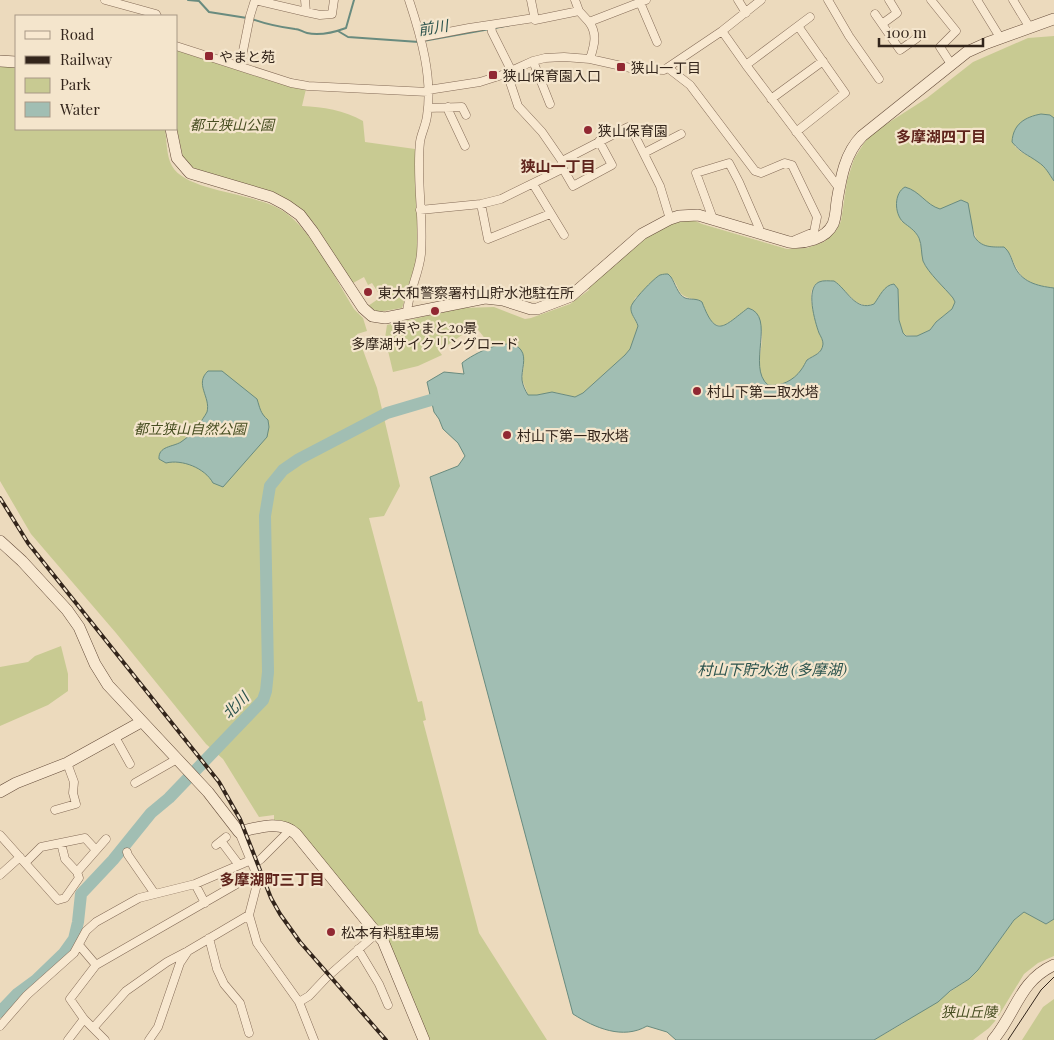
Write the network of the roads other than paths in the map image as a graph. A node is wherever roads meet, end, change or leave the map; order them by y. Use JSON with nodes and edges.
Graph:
{"nodes":[{"id":1,"x":105,"y":0,"type":"edge"},
{"id":2,"x":255,"y":0,"type":"edge"},
{"id":3,"x":305,"y":0,"type":"edge"},
{"id":4,"x":334,"y":0,"type":"edge"},
{"id":5,"x":409,"y":0,"type":"edge"},
{"id":6,"x":532,"y":0,"type":"edge"},
{"id":7,"x":575,"y":0,"type":"edge"},
{"id":8,"x":738,"y":0,"type":"edge"},
{"id":9,"x":761,"y":0,"type":"edge"},
{"id":10,"x":828,"y":0,"type":"edge"},
{"id":11,"x":888,"y":0,"type":"edge"},
{"id":12,"x":931,"y":0,"type":"edge"},
{"id":13,"x":977,"y":0,"type":"edge"},
{"id":14,"x":1013,"y":0,"type":"edge"},
{"id":15,"x":642,"y":1,"type":"edge"},
{"id":16,"x":579,"y":11,"type":"junction"},
{"id":17,"x":306,"y":12,"type":"junction"},
{"id":18,"x":746,"y":13,"type":"junction"},
{"id":19,"x":875,"y":14,"type":"dead end"},
{"id":20,"x":156,"y":15,"type":"edge"},
{"id":21,"x":810,"y":17,"type":"dead end"},
{"id":22,"x":534,"y":18,"type":"junction"},
{"id":23,"x":1054,"y":19,"type":"edge"},
{"id":24,"x":589,"y":22,"type":"junction"},
{"id":25,"x":882,"y":24,"type":"junction"},
{"id":26,"x":798,"y":26,"type":"junction"},
{"id":27,"x":491,"y":28,"type":"junction"},
{"id":28,"x":1030,"y":28,"type":"junction"},
{"id":29,"x":722,"y":32,"type":"junction"},
{"id":30,"x":917,"y":38,"type":"dead end"},
{"id":31,"x":1001,"y":38,"type":"junction"},
{"id":32,"x":422,"y":40,"type":"junction"},
{"id":33,"x":656,"y":42,"type":"dead end"},
{"id":34,"x":178,"y":47,"type":"edge"},
{"id":35,"x":590,"y":59,"type":"junction"},
{"id":36,"x":0,"y":61,"type":"edge"},
{"id":37,"x":533,"y":61,"type":"junction"},
{"id":38,"x":822,"y":61,"type":"junction"},
{"id":39,"x":15,"y":62,"type":"edge"},
{"id":40,"x":951,"y":64,"type":"junction"},
{"id":41,"x":746,"y":65,"type":"junction"},
{"id":42,"x":240,"y":66,"type":"junction"},
{"id":43,"x":668,"y":68,"type":"junction"},
{"id":44,"x":509,"y":72,"type":"junction"},
{"id":45,"x":879,"y":79,"type":"dead end"},
{"id":46,"x":428,"y":91,"type":"junction"},
{"id":47,"x":771,"y":99,"type":"junction"},
{"id":48,"x":550,"y":104,"type":"dead end"},
{"id":49,"x":448,"y":107,"type":"junction"},
{"id":50,"x":428,"y":108,"type":"junction"},
{"id":51,"x":466,"y":115,"type":"dead end"},
{"id":52,"x":171,"y":130,"type":"edge"},
{"id":53,"x":796,"y":132,"type":"junction"},
{"id":54,"x":681,"y":134,"type":"dead end"},
{"id":55,"x":599,"y":141,"type":"junction"},
{"id":56,"x":465,"y":146,"type":"dead end"},
{"id":57,"x":644,"y":153,"type":"junction"},
{"id":58,"x":562,"y":164,"type":"junction"},
{"id":59,"x":532,"y":184,"type":"junction"},
{"id":60,"x":839,"y":188,"type":"junction"},
{"id":61,"x":481,"y":204,"type":"junction"},
{"id":62,"x":420,"y":210,"type":"junction"},
{"id":63,"x":550,"y":214,"type":"junction"},
{"id":64,"x":670,"y":219,"type":"junction"},
{"id":65,"x":713,"y":220,"type":"junction"},
{"id":66,"x":564,"y":234,"type":"dead end"},
{"id":67,"x":760,"y":234,"type":"junction"},
{"id":68,"x":789,"y":242,"type":"junction"},
{"id":69,"x":407,"y":313,"type":"junction"},
{"id":70,"x":0,"y":541,"type":"edge"},
{"id":71,"x":141,"y":722,"type":"junction"},
{"id":72,"x":115,"y":737,"type":"junction"},
{"id":73,"x":177,"y":759,"type":"junction"},
{"id":74,"x":67,"y":763,"type":"junction"},
{"id":75,"x":130,"y":764,"type":"dead end"},
{"id":76,"x":134,"y":783,"type":"dead end"},
{"id":77,"x":0,"y":792,"type":"edge"},
{"id":78,"x":56,"y":810,"type":"dead end"},
{"id":79,"x":290,"y":829,"type":"junction"},
{"id":80,"x":238,"y":832,"type":"junction"},
{"id":81,"x":0,"y":835,"type":"edge"},
{"id":82,"x":106,"y":839,"type":"dead end"},
{"id":83,"x":221,"y":841,"type":"dead end"},
{"id":84,"x":61,"y":843,"type":"junction"},
{"id":85,"x":96,"y":850,"type":"junction"},
{"id":86,"x":128,"y":852,"type":"dead end"},
{"id":87,"x":22,"y":860,"type":"junction"},
{"id":88,"x":252,"y":862,"type":"junction"},
{"id":89,"x":240,"y":865,"type":"junction"},
{"id":90,"x":77,"y":872,"type":"junction"},
{"id":91,"x":256,"y":873,"type":"junction"},
{"id":92,"x":0,"y":874,"type":"edge"},
{"id":93,"x":195,"y":884,"type":"junction"},
{"id":94,"x":155,"y":894,"type":"junction"},
{"id":95,"x":205,"y":903,"type":"junction"},
{"id":96,"x":249,"y":915,"type":"junction"},
{"id":97,"x":377,"y":933,"type":"junction"},
{"id":98,"x":209,"y":938,"type":"junction"},
{"id":99,"x":79,"y":945,"type":"junction"},
{"id":100,"x":358,"y":949,"type":"junction"},
{"id":101,"x":188,"y":951,"type":"junction"},
{"id":102,"x":96,"y":965,"type":"junction"},
{"id":103,"x":1054,"y":965,"type":"edge"},
{"id":104,"x":299,"y":1002,"type":"junction"},
{"id":105,"x":388,"y":1005,"type":"dead end"},
{"id":106,"x":84,"y":1019,"type":"junction"},
{"id":107,"x":0,"y":1026,"type":"edge"},
{"id":108,"x":94,"y":1027,"type":"junction"},
{"id":109,"x":249,"y":1033,"type":"dead end"},
{"id":110,"x":68,"y":1040,"type":"edge"},
{"id":111,"x":105,"y":1040,"type":"edge"},
{"id":112,"x":149,"y":1040,"type":"edge"},
{"id":113,"x":314,"y":1040,"type":"edge"},
{"id":114,"x":424,"y":1040,"type":"edge"},
{"id":115,"x":993,"y":1040,"type":"edge"}],
"edges":[{"from":1,"to":20,"type":"street"},
{"from":2,"to":17,"type":"street"},
{"from":2,"to":42,"type":"street"},
{"from":3,"to":17,"type":"street"},
{"from":4,"to":17,"type":"street"},
{"from":5,"to":32,"type":"street"},
{"from":6,"to":22,"type":"street"},
{"from":7,"to":16,"type":"street"},
{"from":8,"to":18,"type":"street"},
{"from":9,"to":18,"type":"street"},
{"from":10,"to":45,"type":"street"},
{"from":11,"to":25,"type":"street"},
{"from":12,"to":40,"type":"street"},
{"from":13,"to":31,"type":"street"},
{"from":14,"to":28,"type":"street"},
{"from":15,"to":24,"type":"street"},
{"from":15,"to":33,"type":"street"},
{"from":16,"to":22,"type":"street"},
{"from":16,"to":24,"type":"street"},
{"from":18,"to":29,"type":"street"},
{"from":19,"to":25,"type":"street"},
{"from":21,"to":26,"type":"street"},
{"from":22,"to":27,"type":"street"},
{"from":23,"to":28,"type":"street"},
{"from":24,"to":35,"type":"street"},
{"from":25,"to":30,"type":"street"},
{"from":26,"to":38,"type":"street"},
{"from":26,"to":41,"type":"street"},
{"from":27,"to":32,"type":"street"},
{"from":27,"to":44,"type":"street"},
{"from":28,"to":31,"type":"street"},
{"from":29,"to":41,"type":"street"},
{"from":29,"to":43,"type":"street"},
{"from":31,"to":40,"type":"street"},
{"from":32,"to":46,"type":"street"},
{"from":34,"to":42,"type":"street"},
{"from":35,"to":37,"type":"street"},
{"from":35,"to":43,"type":"street"},
{"from":36,"to":39,"type":"street"},
{"from":37,"to":44,"type":"street"},
{"from":37,"to":48,"type":"street"},
{"from":38,"to":47,"type":"street"},
{"from":38,"to":53,"type":"street"},
{"from":40,"to":60,"type":"street"},
{"from":41,"to":47,"type":"street"},
{"from":42,"to":46,"type":"street"},
{"from":43,"to":68,"type":"street"},
{"from":44,"to":46,"type":"street"},
{"from":44,"to":58,"type":"street"},
{"from":46,"to":50,"type":"street"},
{"from":47,"to":53,"type":"street"},
{"from":49,"to":50,"type":"street"},
{"from":49,"to":51,"type":"street"},
{"from":49,"to":56,"type":"street"},
{"from":50,"to":62,"type":"street"},
{"from":52,"to":69,"type":"street"},
{"from":53,"to":60,"type":"street"},
{"from":54,"to":57,"type":"street"},
{"from":55,"to":57,"type":"street"},
{"from":55,"to":58,"type":"street"},
{"from":55,"to":58,"type":"street"},
{"from":57,"to":64,"type":"street"},
{"from":58,"to":59,"type":"street"},
{"from":59,"to":61,"type":"street"},
{"from":59,"to":63,"type":"street"},
{"from":60,"to":68,"type":"street"},
{"from":61,"to":62,"type":"street"},
{"from":61,"to":63,"type":"street"},
{"from":62,"to":69,"type":"street"},
{"from":63,"to":66,"type":"street"},
{"from":64,"to":65,"type":"street"},
{"from":64,"to":69,"type":"street"},
{"from":65,"to":67,"type":"street"},
{"from":65,"to":67,"type":"street"},
{"from":67,"to":68,"type":"street"},
{"from":70,"to":71,"type":"street"},
{"from":71,"to":72,"type":"street"},
{"from":71,"to":73,"type":"street"},
{"from":72,"to":74,"type":"street"},
{"from":72,"to":75,"type":"street"},
{"from":73,"to":76,"type":"street"},
{"from":73,"to":80,"type":"street"},
{"from":74,"to":77,"type":"street"},
{"from":74,"to":78,"type":"street"},
{"from":79,"to":80,"type":"street"},
{"from":79,"to":88,"type":"street"},
{"from":79,"to":97,"type":"street"},
{"from":80,"to":88,"type":"street"},
{"from":81,"to":87,"type":"street"},
{"from":82,"to":85,"type":"street"},
{"from":83,"to":89,"type":"street"},
{"from":84,"to":85,"type":"street"},
{"from":84,"to":87,"type":"street"},
{"from":84,"to":90,"type":"street"},
{"from":85,"to":90,"type":"street"},
{"from":86,"to":94,"type":"street"},
{"from":87,"to":90,"type":"street"},
{"from":87,"to":92,"type":"street"},
{"from":88,"to":89,"type":"street"},
{"from":88,"to":91,"type":"street"},
{"from":89,"to":93,"type":"street"},
{"from":91,"to":95,"type":"street"},
{"from":91,"to":96,"type":"street"},
{"from":93,"to":94,"type":"street"},
{"from":93,"to":95,"type":"street"},
{"from":94,"to":99,"type":"street"},
{"from":95,"to":102,"type":"street"},
{"from":96,"to":98,"type":"street"},
{"from":96,"to":104,"type":"street"},
{"from":97,"to":100,"type":"street"},
{"from":97,"to":114,"type":"street"},
{"from":98,"to":101,"type":"street"},
{"from":98,"to":109,"type":"street"},
{"from":99,"to":102,"type":"street"},
{"from":99,"to":107,"type":"street"},
{"from":100,"to":104,"type":"street"},
{"from":100,"to":105,"type":"street"},
{"from":101,"to":108,"type":"street"},
{"from":101,"to":112,"type":"street"},
{"from":102,"to":106,"type":"street"},
{"from":103,"to":115,"type":"street"},
{"from":104,"to":113,"type":"street"},
{"from":106,"to":108,"type":"street"},
{"from":106,"to":110,"type":"street"},
{"from":108,"to":111,"type":"street"}]}
